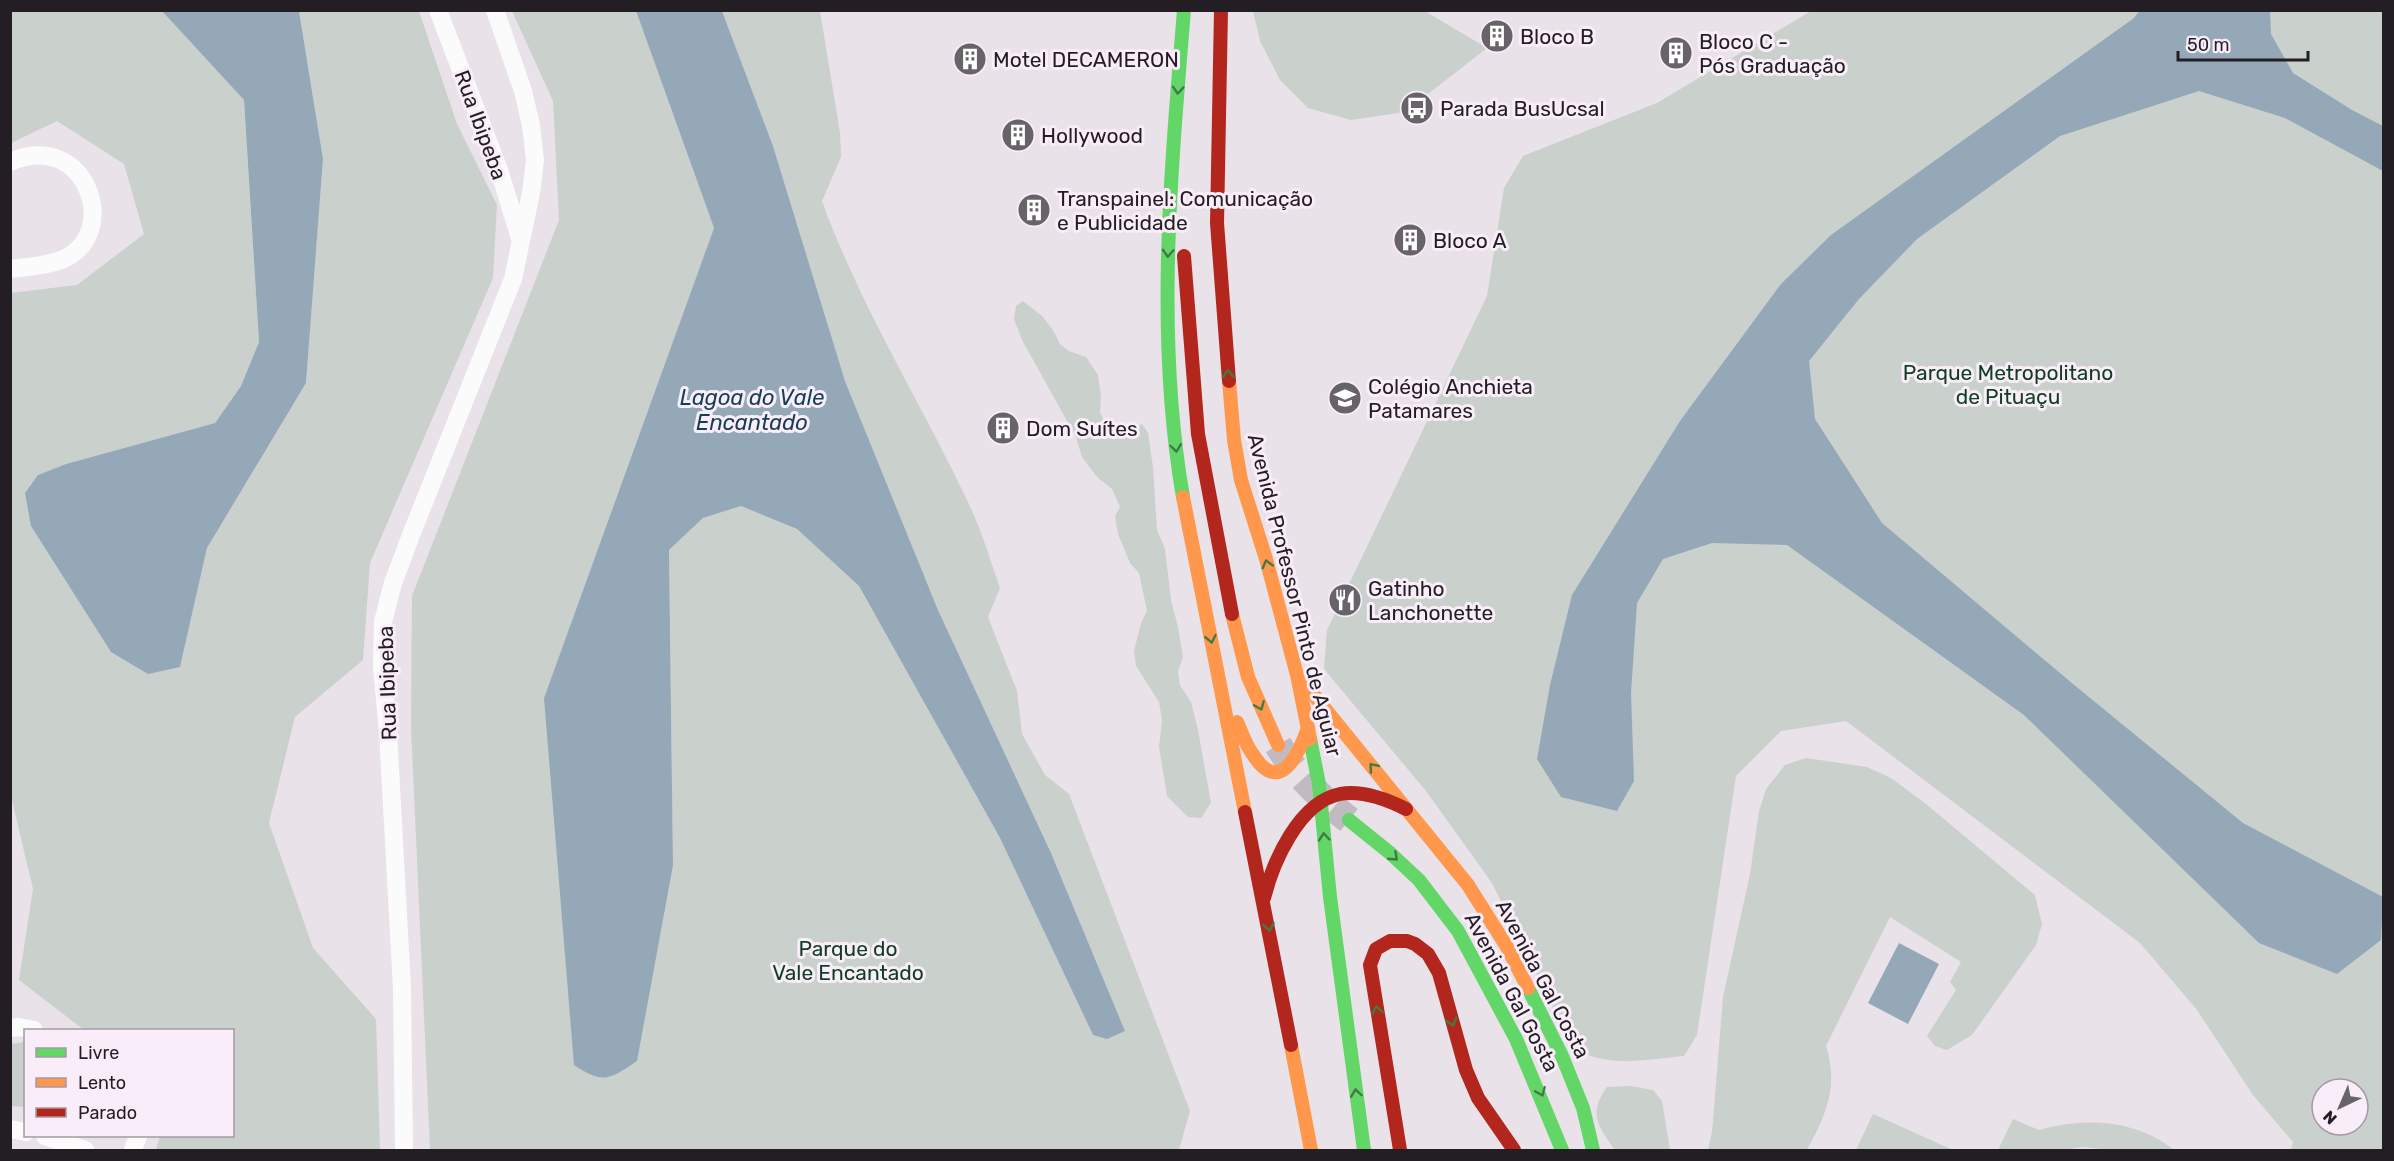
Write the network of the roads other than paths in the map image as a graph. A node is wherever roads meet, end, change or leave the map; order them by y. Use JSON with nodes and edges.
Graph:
{"nodes":[{"id":1,"x":438,"y":10,"type":"edge"},
{"id":2,"x":495,"y":10,"type":"edge"},
{"id":3,"x":1184,"y":10,"type":"edge"},
{"id":4,"x":1221,"y":10,"type":"edge"},
{"id":5,"x":10,"y":162,"type":"edge"},
{"id":6,"x":1172,"y":174,"type":"junction"},
{"id":7,"x":521,"y":240,"type":"junction"},
{"id":8,"x":10,"y":269,"type":"edge"},
{"id":9,"x":1297,"y":675,"type":"junction"},
{"id":10,"x":1221,"y":687,"type":"junction"},
{"id":11,"x":1308,"y":728,"type":"junction"},
{"id":12,"x":1278,"y":745,"type":"tunnel mouth"},
{"id":13,"x":1321,"y":803,"type":"junction"},
{"id":14,"x":1410,"y":812,"type":"junction"},
{"id":15,"x":1349,"y":820,"type":"tunnel mouth"},
{"id":16,"x":1295,"y":848,"type":"dead end"},
{"id":17,"x":1280,"y":855,"type":"junction"},
{"id":18,"x":1310,"y":858,"type":"dead end"},
{"id":19,"x":1330,"y":897,"type":"junction"},
{"id":20,"x":1263,"y":900,"type":"junction"},
{"id":21,"x":10,"y":1028,"type":"edge"},
{"id":22,"x":29,"y":1029,"type":"edge"},
{"id":23,"x":48,"y":1137,"type":"edge"},
{"id":24,"x":85,"y":1150,"type":"edge"},
{"id":25,"x":404,"y":1150,"type":"edge"},
{"id":26,"x":1311,"y":1150,"type":"edge"},
{"id":27,"x":1364,"y":1150,"type":"edge"},
{"id":28,"x":1400,"y":1150,"type":"edge"},
{"id":29,"x":1515,"y":1150,"type":"edge"},
{"id":30,"x":1562,"y":1150,"type":"edge"},
{"id":31,"x":1593,"y":1150,"type":"edge"}],
"edges":[{"from":1,"to":7,"type":"street","name":"Rua Ibipeba"},
{"from":2,"to":7,"type":"street","name":"Rua Ibipeba"},
{"from":3,"to":6,"type":"main road","one_way":true},
{"from":9,"to":4,"type":"main road","name":"Avenida Professor Pinto de Aguiar","one_way":true},
{"from":5,"to":8,"type":"street"},
{"from":6,"to":10,"type":"main road","one_way":true},
{"from":6,"to":12,"type":"main road","one_way":true},
{"from":7,"to":25,"type":"street","name":"Rua Ibipeba"},
{"from":9,"to":11,"type":"main road","name":"Avenida Professor Pinto de Aguiar"},
{"from":14,"to":9,"type":"main road","name":"Avenida Gal Costa","one_way":true},
{"from":10,"to":11,"type":"main road"},
{"from":10,"to":20,"type":"main road"},
{"from":11,"to":13,"type":"main road","name":"Avenida Professor Pinto de Aguiar"},
{"from":13,"to":14,"type":"main road"},
{"from":13,"to":17,"type":"main road"},
{"from":19,"to":13,"type":"main road","name":"Avenida Professor Pinto de Aguiar","one_way":true},
{"from":14,"to":31,"type":"main road","name":"Avenida Gal Costa"},
{"from":15,"to":30,"type":"main road","name":"Avenida Gal Gosta","one_way":true},
{"from":16,"to":17,"type":"main road"},
{"from":17,"to":20,"type":"main road"},
{"from":18,"to":19,"type":"main road"},
{"from":27,"to":19,"type":"main road","name":"Avenida Professor Pinto de Aguiar","one_way":true},
{"from":20,"to":26,"type":"main road","one_way":true},
{"from":21,"to":22,"type":"street"},
{"from":23,"to":24,"type":"street"},
{"from":28,"to":29,"type":"main road","one_way":true}]}
